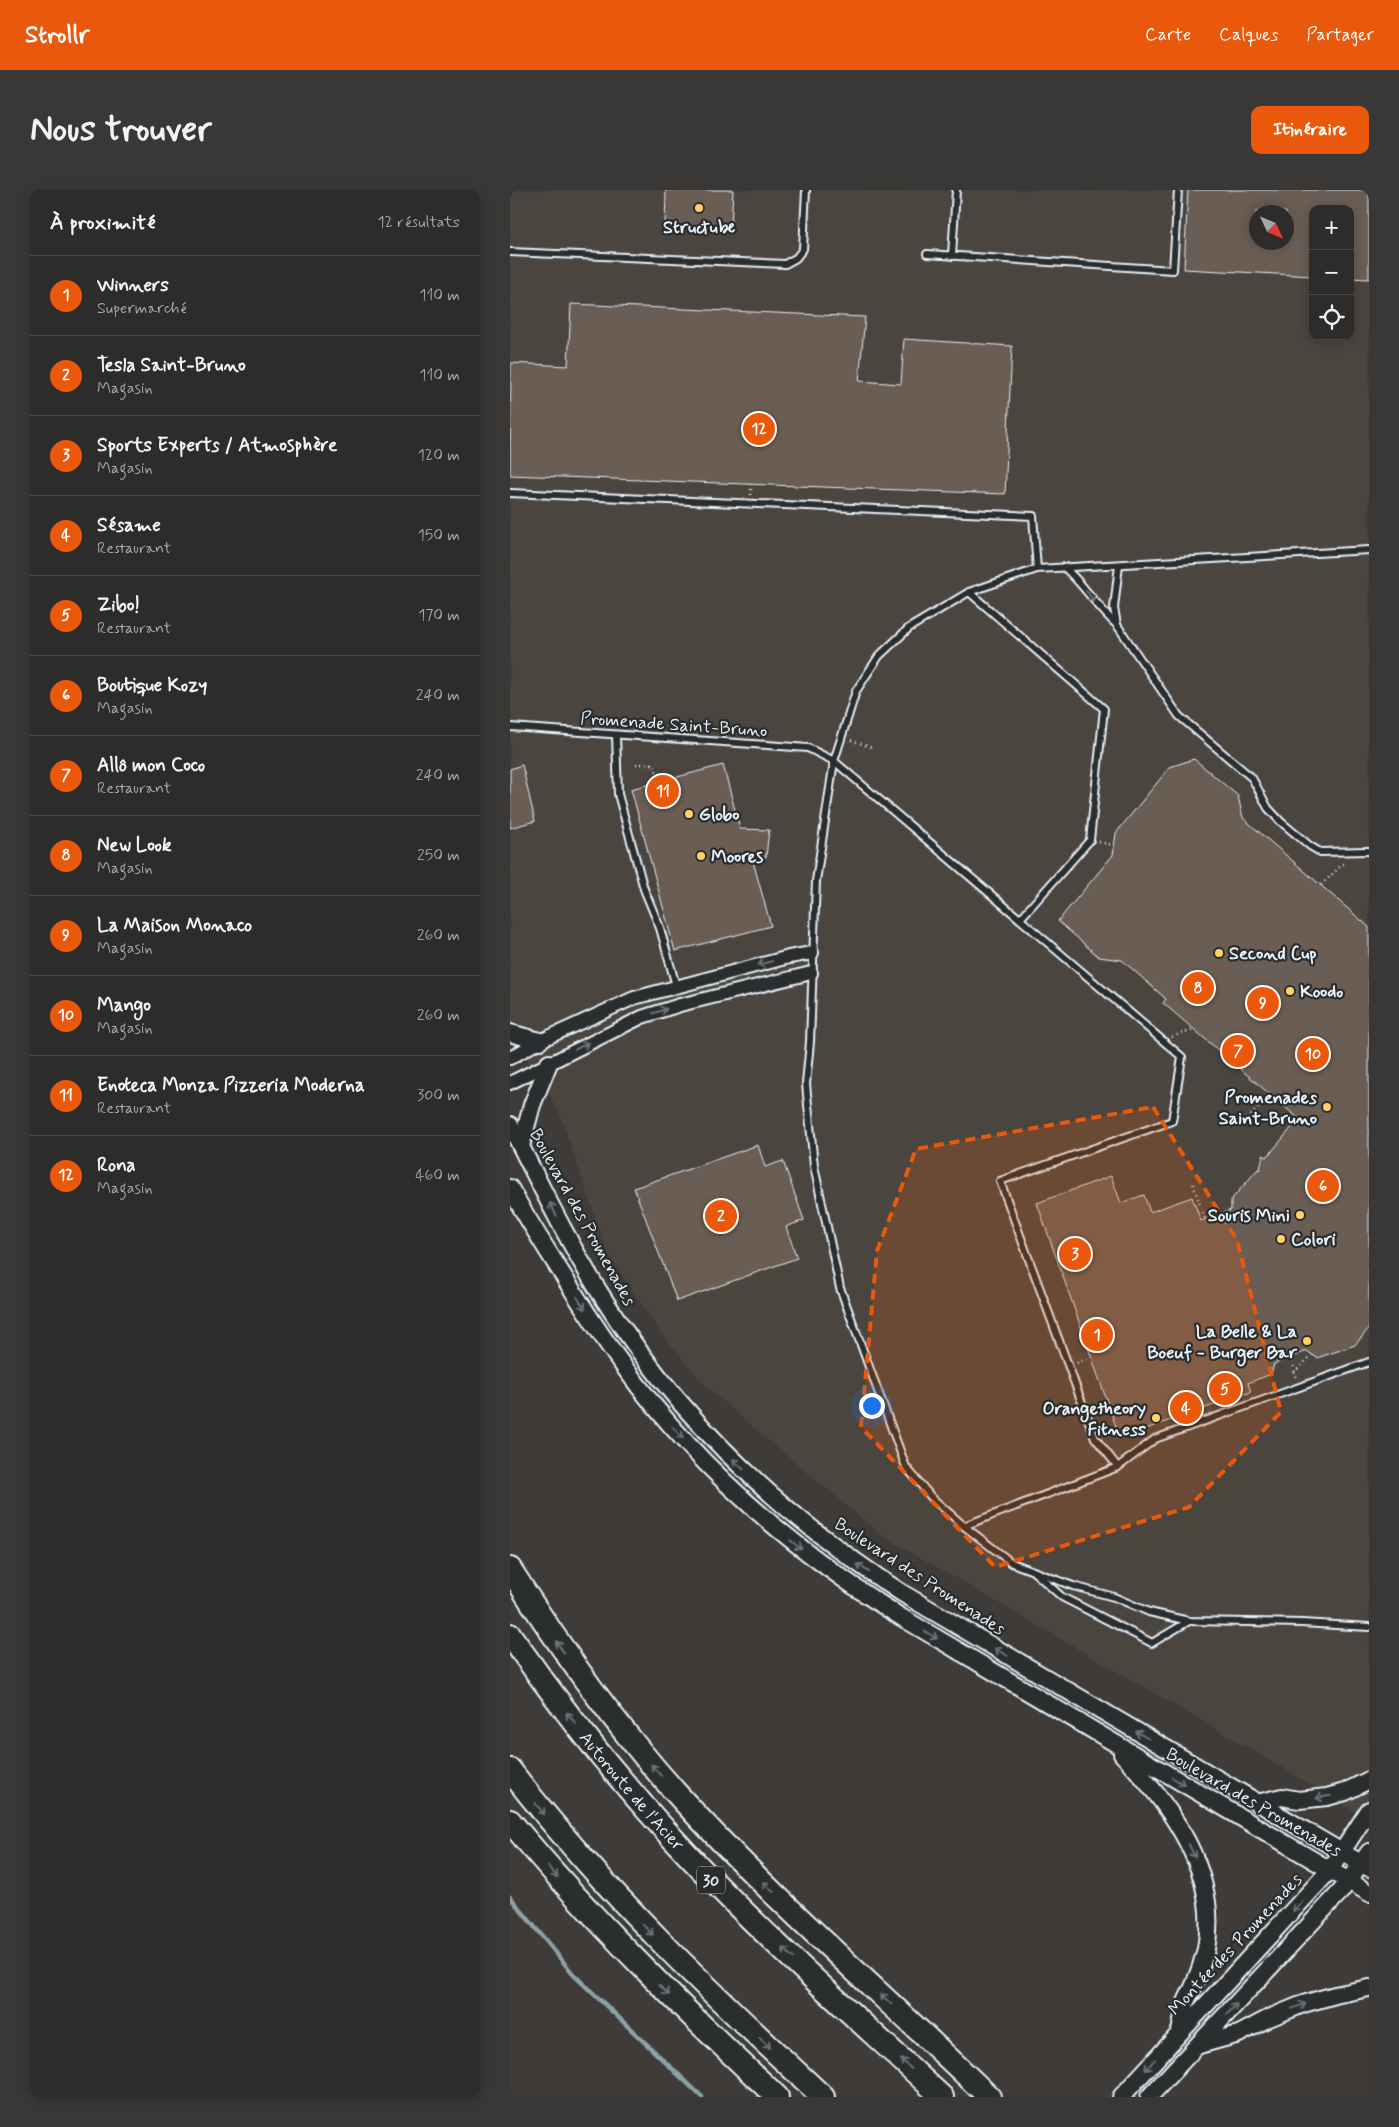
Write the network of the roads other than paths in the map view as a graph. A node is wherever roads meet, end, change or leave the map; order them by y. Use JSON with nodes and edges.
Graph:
{"nodes":[{"id":1,"x":806,"y":190,"type":"edge"},
{"id":2,"x":956,"y":190,"type":"edge"},
{"id":3,"x":1178,"y":190,"type":"edge"},
{"id":4,"x":510,"y":252,"type":"edge"},
{"id":5,"x":927,"y":254,"type":"dead end"},
{"id":6,"x":952,"y":256,"type":"junction"},
{"id":7,"x":510,"y":493,"type":"edge"},
{"id":8,"x":1369,"y":550,"type":"edge"},
{"id":9,"x":1119,"y":565,"type":"junction"},
{"id":10,"x":1064,"y":568,"type":"junction"},
{"id":11,"x":1037,"y":569,"type":"junction"},
{"id":12,"x":970,"y":592,"type":"junction"},
{"id":13,"x":1117,"y":625,"type":"junction"},
{"id":14,"x":510,"y":727,"type":"edge"},
{"id":15,"x":616,"y":735,"type":"junction"},
{"id":16,"x":834,"y":761,"type":"junction"},
{"id":17,"x":1369,"y":850,"type":"edge"},
{"id":18,"x":1020,"y":919,"type":"junction"},
{"id":19,"x":812,"y":953,"type":"junction"},
{"id":20,"x":812,"y":973,"type":"junction"},
{"id":21,"x":676,"y":986,"type":"junction"},
{"id":22,"x":510,"y":1033,"type":"edge"},
{"id":23,"x":540,"y":1041,"type":"junction"},
{"id":24,"x":510,"y":1058,"type":"edge"},
{"id":25,"x":549,"y":1063,"type":"junction"},
{"id":26,"x":510,"y":1083,"type":"edge"},
{"id":27,"x":510,"y":1125,"type":"edge"},
{"id":28,"x":521,"y":1146,"type":"junction"},
{"id":29,"x":510,"y":1188,"type":"edge"},
{"id":30,"x":1369,"y":1362,"type":"edge"},
{"id":31,"x":1118,"y":1467,"type":"junction"},
{"id":32,"x":964,"y":1526,"type":"junction"},
{"id":33,"x":510,"y":1557,"type":"edge"},
{"id":34,"x":1029,"y":1568,"type":"junction"},
{"id":35,"x":510,"y":1569,"type":"edge"},
{"id":36,"x":542,"y":1619,"type":"junction"},
{"id":37,"x":1189,"y":1621,"type":"junction"},
{"id":38,"x":1369,"y":1627,"type":"edge"},
{"id":39,"x":510,"y":1635,"type":"edge"},
{"id":40,"x":1106,"y":1738,"type":"junction"},
{"id":41,"x":510,"y":1770,"type":"edge"},
{"id":42,"x":1369,"y":1780,"type":"edge"},
{"id":43,"x":1257,"y":1802,"type":"junction"},
{"id":44,"x":1369,"y":1810,"type":"edge"},
{"id":45,"x":510,"y":1821,"type":"edge"},
{"id":46,"x":1342,"y":1854,"type":"junction"},
{"id":47,"x":1366,"y":1861,"type":"edge"},
{"id":48,"x":1330,"y":1870,"type":"junction"},
{"id":49,"x":1348,"y":1881,"type":"junction"},
{"id":50,"x":1369,"y":1893,"type":"edge"},
{"id":51,"x":1369,"y":1988,"type":"edge"},
{"id":52,"x":1179,"y":2033,"type":"junction"},
{"id":53,"x":1198,"y":2045,"type":"junction"},
{"id":54,"x":777,"y":2097,"type":"edge"},
{"id":55,"x":823,"y":2097,"type":"edge"},
{"id":56,"x":942,"y":2097,"type":"edge"},
{"id":57,"x":991,"y":2097,"type":"edge"},
{"id":58,"x":1122,"y":2097,"type":"edge"},
{"id":59,"x":1149,"y":2097,"type":"edge"}],
"edges":[{"from":1,"to":4,"type":"lane"},
{"from":2,"to":6,"type":"lane"},
{"from":3,"to":6,"type":"lane"},
{"from":5,"to":6,"type":"lane"},
{"from":7,"to":11,"type":"lane"},
{"from":8,"to":9,"type":"lane"},
{"from":9,"to":10,"type":"lane"},
{"from":9,"to":13,"type":"lane"},
{"from":10,"to":11,"type":"lane"},
{"from":10,"to":13,"type":"lane","one_way":true},
{"from":11,"to":12,"type":"lane"},
{"from":12,"to":16,"type":"lane"},
{"from":12,"to":18,"type":"lane"},
{"from":13,"to":17,"type":"lane"},
{"from":14,"to":15,"type":"lane","name":"Promenade Saint-Bruno"},
{"from":15,"to":16,"type":"lane","name":"Promenade Saint-Bruno"},
{"from":15,"to":21,"type":"lane"},
{"from":16,"to":18,"type":"lane","name":"Promenade Saint-Bruno"},
{"from":16,"to":19,"type":"lane"},
{"from":18,"to":31,"type":"lane","name":"Promenade Saint-Bruno"},
{"from":19,"to":20,"type":"lane"},
{"from":19,"to":21,"type":"street","one_way":true},
{"from":25,"to":20,"type":"street","one_way":true},
{"from":20,"to":32,"type":"lane"},
{"from":21,"to":23,"type":"street"},
{"from":22,"to":23,"type":"street"},
{"from":23,"to":24,"type":"street"},
{"from":25,"to":26,"type":"street"},
{"from":25,"to":28,"type":"street"},
{"from":27,"to":28,"type":"street","name":"Boulevard des Promenades"},
{"from":43,"to":28,"type":"street","name":"Boulevard des Promenades","one_way":true},
{"from":29,"to":40,"type":"street","name":"Boulevard des Promenades","one_way":true},
{"from":30,"to":31,"type":"lane"},
{"from":31,"to":32,"type":"lane"},
{"from":32,"to":34,"type":"lane"},
{"from":33,"to":36,"type":"highway"},
{"from":34,"to":37,"type":"lane"},
{"from":34,"to":37,"type":"lane"},
{"from":35,"to":36,"type":"highway"},
{"from":57,"to":36,"type":"highway","one_way":true},
{"from":37,"to":38,"type":"lane"},
{"from":56,"to":39,"type":"highway","name":"Autoroute de l'Acier","number":"30","one_way":true},
{"from":40,"to":48,"type":"street","name":"Boulevard des Promenades","one_way":true},
{"from":40,"to":52,"type":"street","one_way":true},
{"from":41,"to":55,"type":"highway","one_way":true},
{"from":42,"to":43,"type":"street","one_way":true},
{"from":43,"to":46,"type":"street","name":"Boulevard des Promenades"},
{"from":44,"to":46,"type":"street","name":"Montée des Promenades"},
{"from":45,"to":54,"type":"highway","one_way":true},
{"from":46,"to":47,"type":"street","name":"Boulevard des Promenades"},
{"from":46,"to":48,"type":"street","name":"Montée des Promenades"},
{"from":47,"to":49,"type":"street"},
{"from":48,"to":49,"type":"street","name":"Boulevard des Promenades"},
{"from":48,"to":52,"type":"street","name":"Montée des Promenades","one_way":true},
{"from":49,"to":50,"type":"street","name":"Boulevard des Promenades"},
{"from":53,"to":49,"type":"street","one_way":true},
{"from":53,"to":51,"type":"street","one_way":true},
{"from":52,"to":58,"type":"street","name":"Montée des Promenades","one_way":true},
{"from":53,"to":59,"type":"street"}]}
